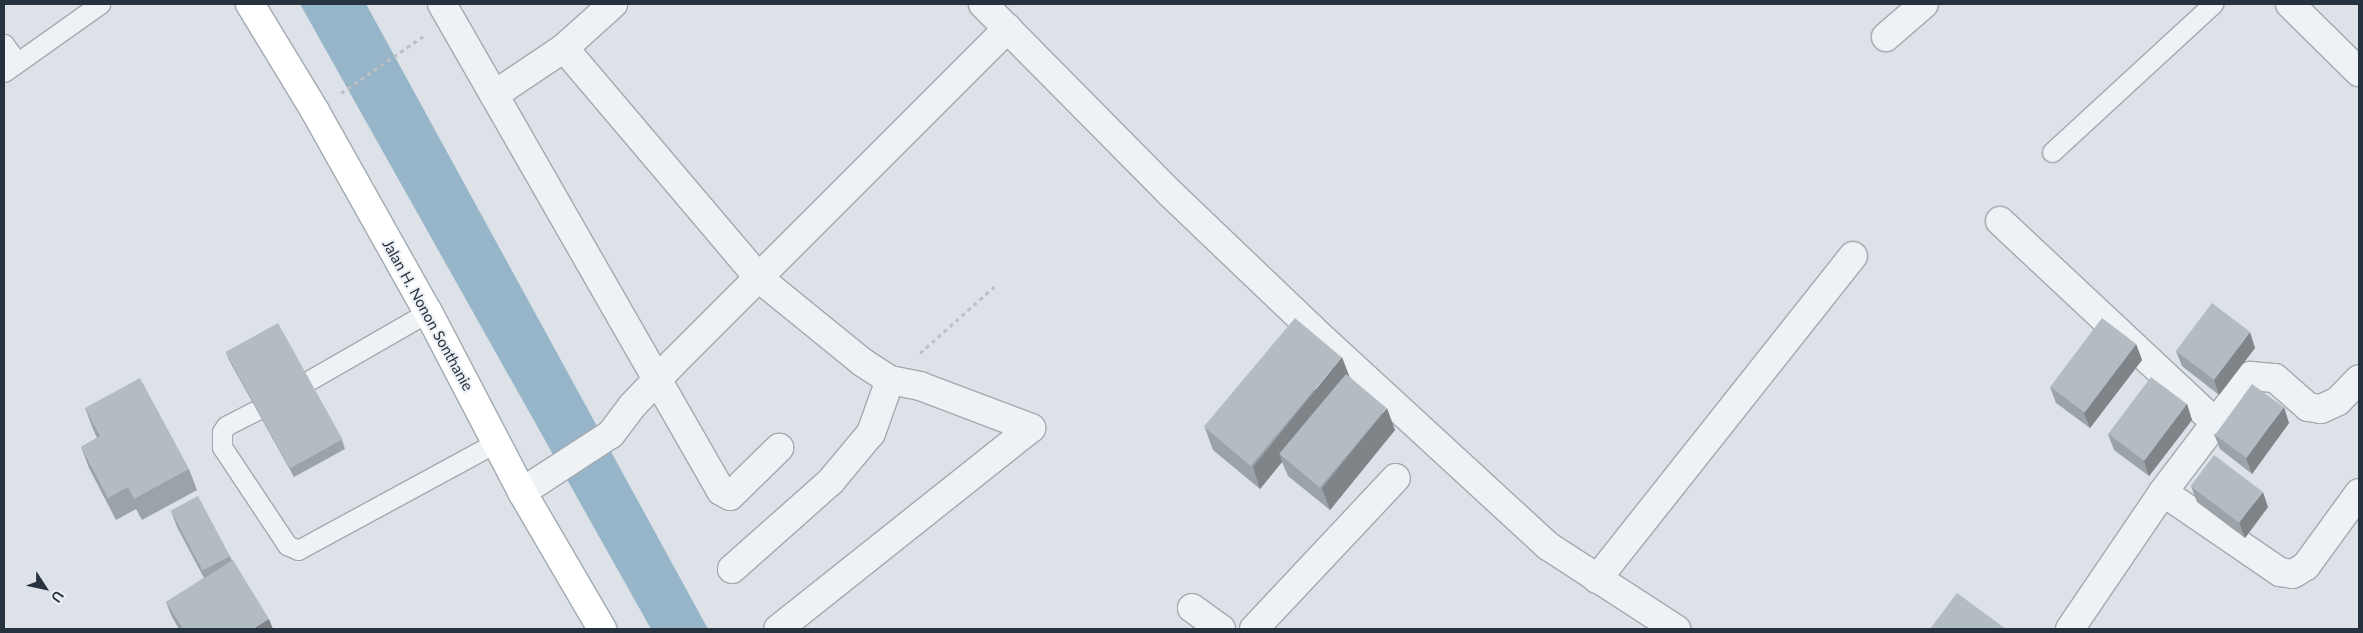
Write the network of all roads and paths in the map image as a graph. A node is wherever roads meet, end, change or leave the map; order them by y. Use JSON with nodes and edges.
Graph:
{"nodes":[{"id":1,"x":100,"y":4,"type":"edge"},
{"id":2,"x":250,"y":4,"type":"edge"},
{"id":3,"x":442,"y":4,"type":"edge"},
{"id":4,"x":613,"y":4,"type":"edge"},
{"id":5,"x":983,"y":4,"type":"edge"},
{"id":6,"x":1924,"y":4,"type":"edge"},
{"id":7,"x":2213,"y":4,"type":"edge"},
{"id":8,"x":2290,"y":4,"type":"edge"},
{"id":9,"x":1008,"y":28,"type":"junction"},
{"id":10,"x":1886,"y":36,"type":"dead end"},
{"id":11,"x":4,"y":44,"type":"edge"},
{"id":12,"x":564,"y":48,"type":"junction"},
{"id":13,"x":402,"y":51,"type":"dead end"},
{"id":14,"x":11,"y":67,"type":"edge"},
{"id":15,"x":2359,"y":72,"type":"edge"},
{"id":16,"x":338,"y":95,"type":"dead end"},
{"id":17,"x":494,"y":95,"type":"junction"},
{"id":18,"x":2052,"y":152,"type":"dead end"},
{"id":19,"x":2000,"y":221,"type":"dead end"},
{"id":20,"x":1853,"y":256,"type":"dead end"},
{"id":21,"x":760,"y":279,"type":"junction"},
{"id":22,"x":995,"y":286,"type":"dead end"},
{"id":23,"x":428,"y":312,"type":"junction"},
{"id":24,"x":2359,"y":379,"type":"edge"},
{"id":25,"x":890,"y":380,"type":"junction"},
{"id":26,"x":308,"y":381,"type":"edge"},
{"id":27,"x":656,"y":382,"type":"junction"},
{"id":28,"x":257,"y":410,"type":"edge"},
{"id":29,"x":2215,"y":422,"type":"junction"},
{"id":30,"x":497,"y":442,"type":"junction"},
{"id":31,"x":779,"y":448,"type":"dead end"},
{"id":32,"x":1396,"y":478,"type":"dead end"},
{"id":33,"x":522,"y":492,"type":"junction"},
{"id":34,"x":2163,"y":492,"type":"junction"},
{"id":35,"x":2359,"y":493,"type":"edge"},
{"id":36,"x":732,"y":569,"type":"dead end"},
{"id":37,"x":1597,"y":579,"type":"junction"},
{"id":38,"x":1192,"y":608,"type":"dead end"},
{"id":39,"x":602,"y":629,"type":"edge"},
{"id":40,"x":778,"y":629,"type":"edge"},
{"id":41,"x":1221,"y":629,"type":"edge"},
{"id":42,"x":1254,"y":629,"type":"edge"},
{"id":43,"x":1676,"y":629,"type":"edge"},
{"id":44,"x":2070,"y":629,"type":"edge"}],
"edges":[{"from":1,"to":14,"type":"lane"},
{"from":2,"to":23,"type":"street","name":"Jalan H. Nonon Sonthanie"},
{"from":3,"to":17,"type":"street"},
{"from":4,"to":12,"type":"street"},
{"from":5,"to":9,"type":"street"},
{"from":6,"to":10,"type":"street"},
{"from":7,"to":18,"type":"lane"},
{"from":8,"to":15,"type":"street"},
{"from":9,"to":21,"type":"street"},
{"from":9,"to":37,"type":"street"},
{"from":11,"to":14,"type":"lane"},
{"from":12,"to":17,"type":"street"},
{"from":12,"to":21,"type":"street"},
{"from":13,"to":16,"type":"path"},
{"from":17,"to":27,"type":"street"},
{"from":19,"to":29,"type":"street"},
{"from":20,"to":37,"type":"street"},
{"from":21,"to":25,"type":"street"},
{"from":21,"to":27,"type":"street"},
{"from":22,"to":25,"type":"path"},
{"from":23,"to":26,"type":"lane"},
{"from":23,"to":30,"type":"street","name":"Jalan H. Nonon Sonthanie"},
{"from":24,"to":29,"type":"street"},
{"from":25,"to":36,"type":"street"},
{"from":25,"to":40,"type":"street"},
{"from":27,"to":31,"type":"street"},
{"from":27,"to":33,"type":"street"},
{"from":28,"to":30,"type":"lane"},
{"from":29,"to":34,"type":"street"},
{"from":30,"to":33,"type":"street","name":"Jalan H. Nonon Sonthanie"},
{"from":32,"to":42,"type":"street"},
{"from":33,"to":39,"type":"street","name":"Jalan H. Nonon Sonthanie"},
{"from":34,"to":35,"type":"street"},
{"from":34,"to":44,"type":"street"},
{"from":37,"to":43,"type":"street"},
{"from":38,"to":41,"type":"street"}]}
